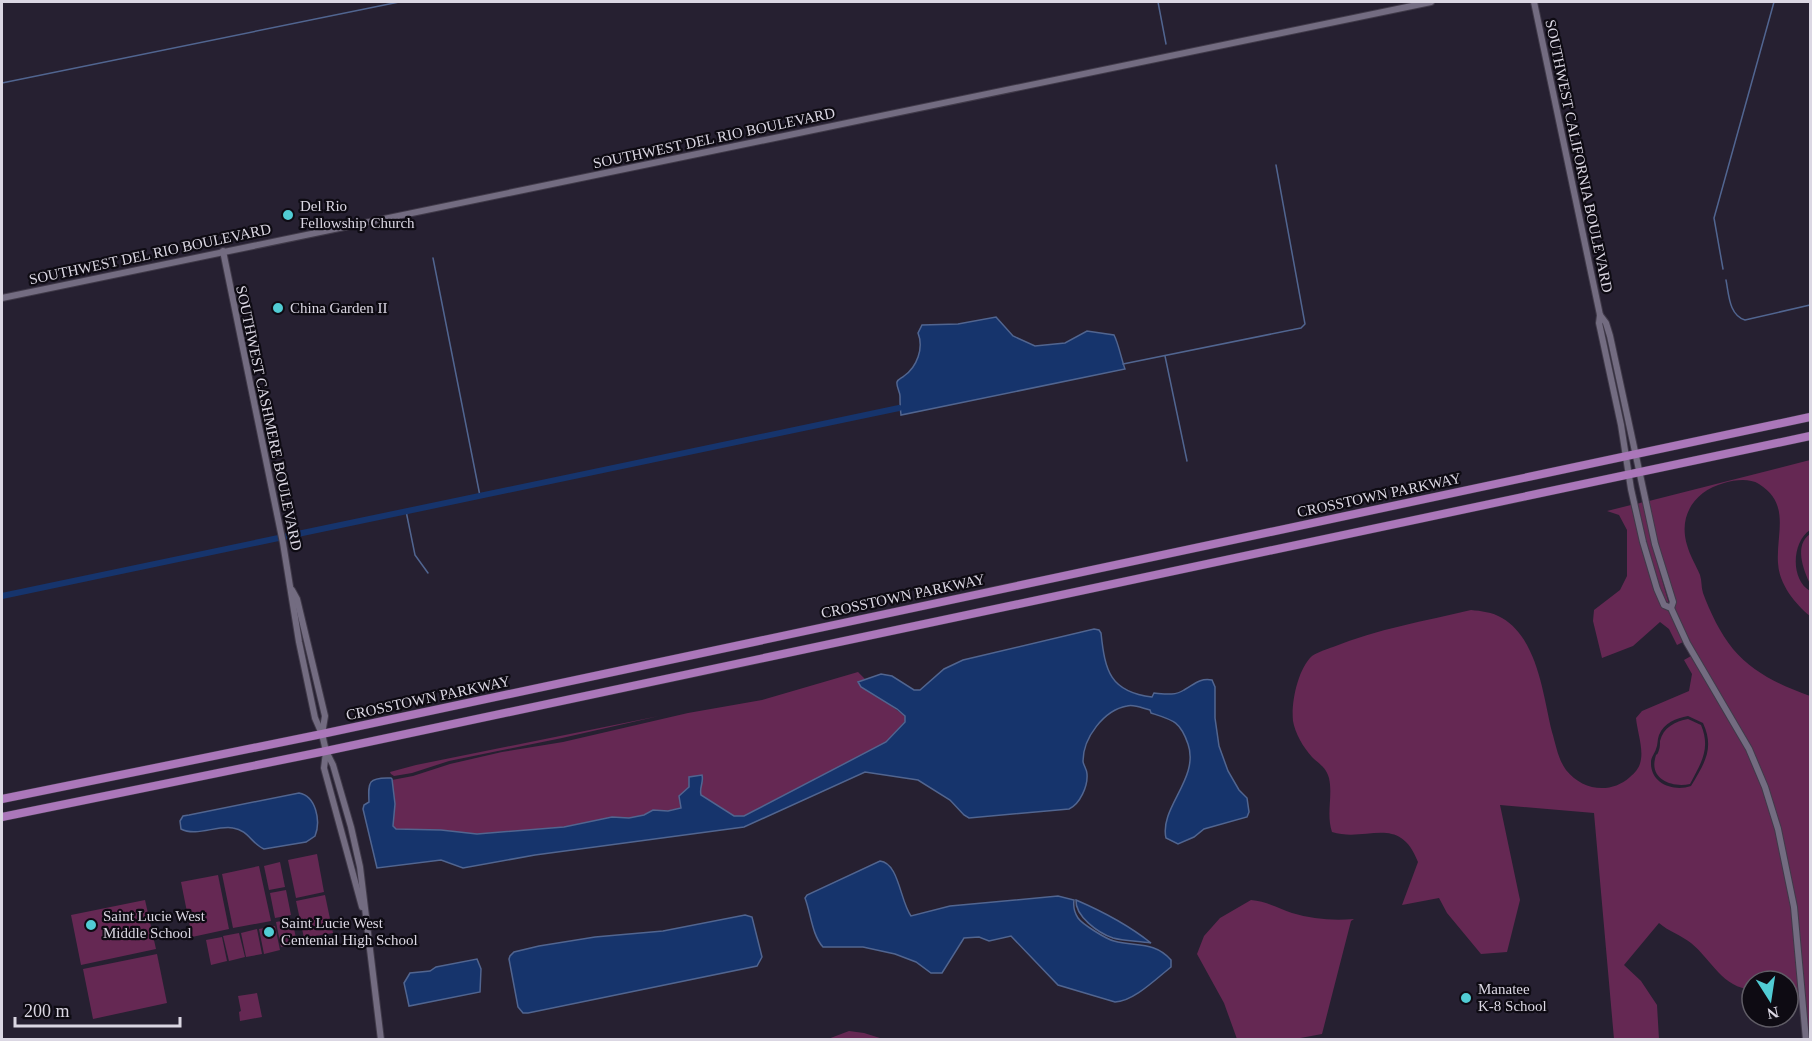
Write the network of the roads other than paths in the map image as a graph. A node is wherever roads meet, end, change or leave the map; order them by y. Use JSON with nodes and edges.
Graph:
{"nodes":[{"id":1,"x":1431,"y":2,"type":"edge"},
{"id":2,"x":1534,"y":2,"type":"edge"},
{"id":3,"x":223,"y":251,"type":"junction"},
{"id":4,"x":2,"y":298,"type":"edge"},
{"id":5,"x":1600,"y":315,"type":"junction"},
{"id":6,"x":1810,"y":417,"type":"edge"},
{"id":7,"x":1810,"y":435,"type":"edge"},
{"id":8,"x":1636,"y":453,"type":"junction"},
{"id":9,"x":1626,"y":456,"type":"junction"},
{"id":10,"x":1640,"y":472,"type":"junction"},
{"id":11,"x":1629,"y":474,"type":"junction"},
{"id":12,"x":1671,"y":608,"type":"junction"},
{"id":13,"x":322,"y":734,"type":"junction"},
{"id":14,"x":326,"y":751,"type":"junction"},
{"id":15,"x":2,"y":799,"type":"edge"},
{"id":16,"x":2,"y":817,"type":"edge"},
{"id":17,"x":364,"y":913,"type":"junction"},
{"id":18,"x":381,"y":1040,"type":"edge"},
{"id":19,"x":1806,"y":1040,"type":"edge"}],
"edges":[{"from":1,"to":3,"type":"street","name":"SOUTHWEST DEL RIO BOULEVARD"},
{"from":2,"to":5,"type":"street","name":"SOUTHWEST CALIFORNIA BOULEVARD"},
{"from":3,"to":4,"type":"street","name":"SOUTHWEST DEL RIO BOULEVARD"},
{"from":3,"to":13,"type":"street","name":"SOUTHWEST CASHMERE BOULEVARD"},
{"from":5,"to":8,"type":"street","name":"SOUTHWEST CALIFORNIA BOULEVARD"},
{"from":5,"to":9,"type":"street","name":"SOUTHWEST CALIFORNIA BOULEVARD"},
{"from":6,"to":8,"type":"main road","name":"CROSSTOWN PARKWAY"},
{"from":7,"to":10,"type":"main road","name":"CROSSTOWN PARKWAY"},
{"from":8,"to":9,"type":"main road","name":"CROSSTOWN PARKWAY"},
{"from":8,"to":10,"type":"street","name":"SOUTHWEST CALIFORNIA BOULEVARD"},
{"from":9,"to":11,"type":"street","name":"SOUTHWEST CALIFORNIA BOULEVARD"},
{"from":9,"to":13,"type":"main road","name":"CROSSTOWN PARKWAY"},
{"from":10,"to":11,"type":"main road","name":"CROSSTOWN PARKWAY"},
{"from":10,"to":12,"type":"street","name":"SOUTHWEST CALIFORNIA BOULEVARD"},
{"from":11,"to":12,"type":"street","name":"SOUTHWEST CALIFORNIA BOULEVARD"},
{"from":11,"to":14,"type":"main road","name":"CROSSTOWN PARKWAY"},
{"from":12,"to":19,"type":"street","name":"SOUTHWEST CALIFORNIA BOULEVARD"},
{"from":13,"to":14,"type":"street","name":"SOUTHWEST CASHMERE BOULEVARD"},
{"from":13,"to":15,"type":"main road","name":"CROSSTOWN PARKWAY"},
{"from":14,"to":16,"type":"main road","name":"CROSSTOWN PARKWAY"},
{"from":14,"to":17,"type":"street","name":"SOUTHWEST CASHMERE BOULEVARD"},
{"from":14,"to":17,"type":"street","name":"SOUTHWEST CASHMERE BOULEVARD"},
{"from":17,"to":18,"type":"street","name":"SOUTHWEST CASHMERE BOULEVARD"}]}
